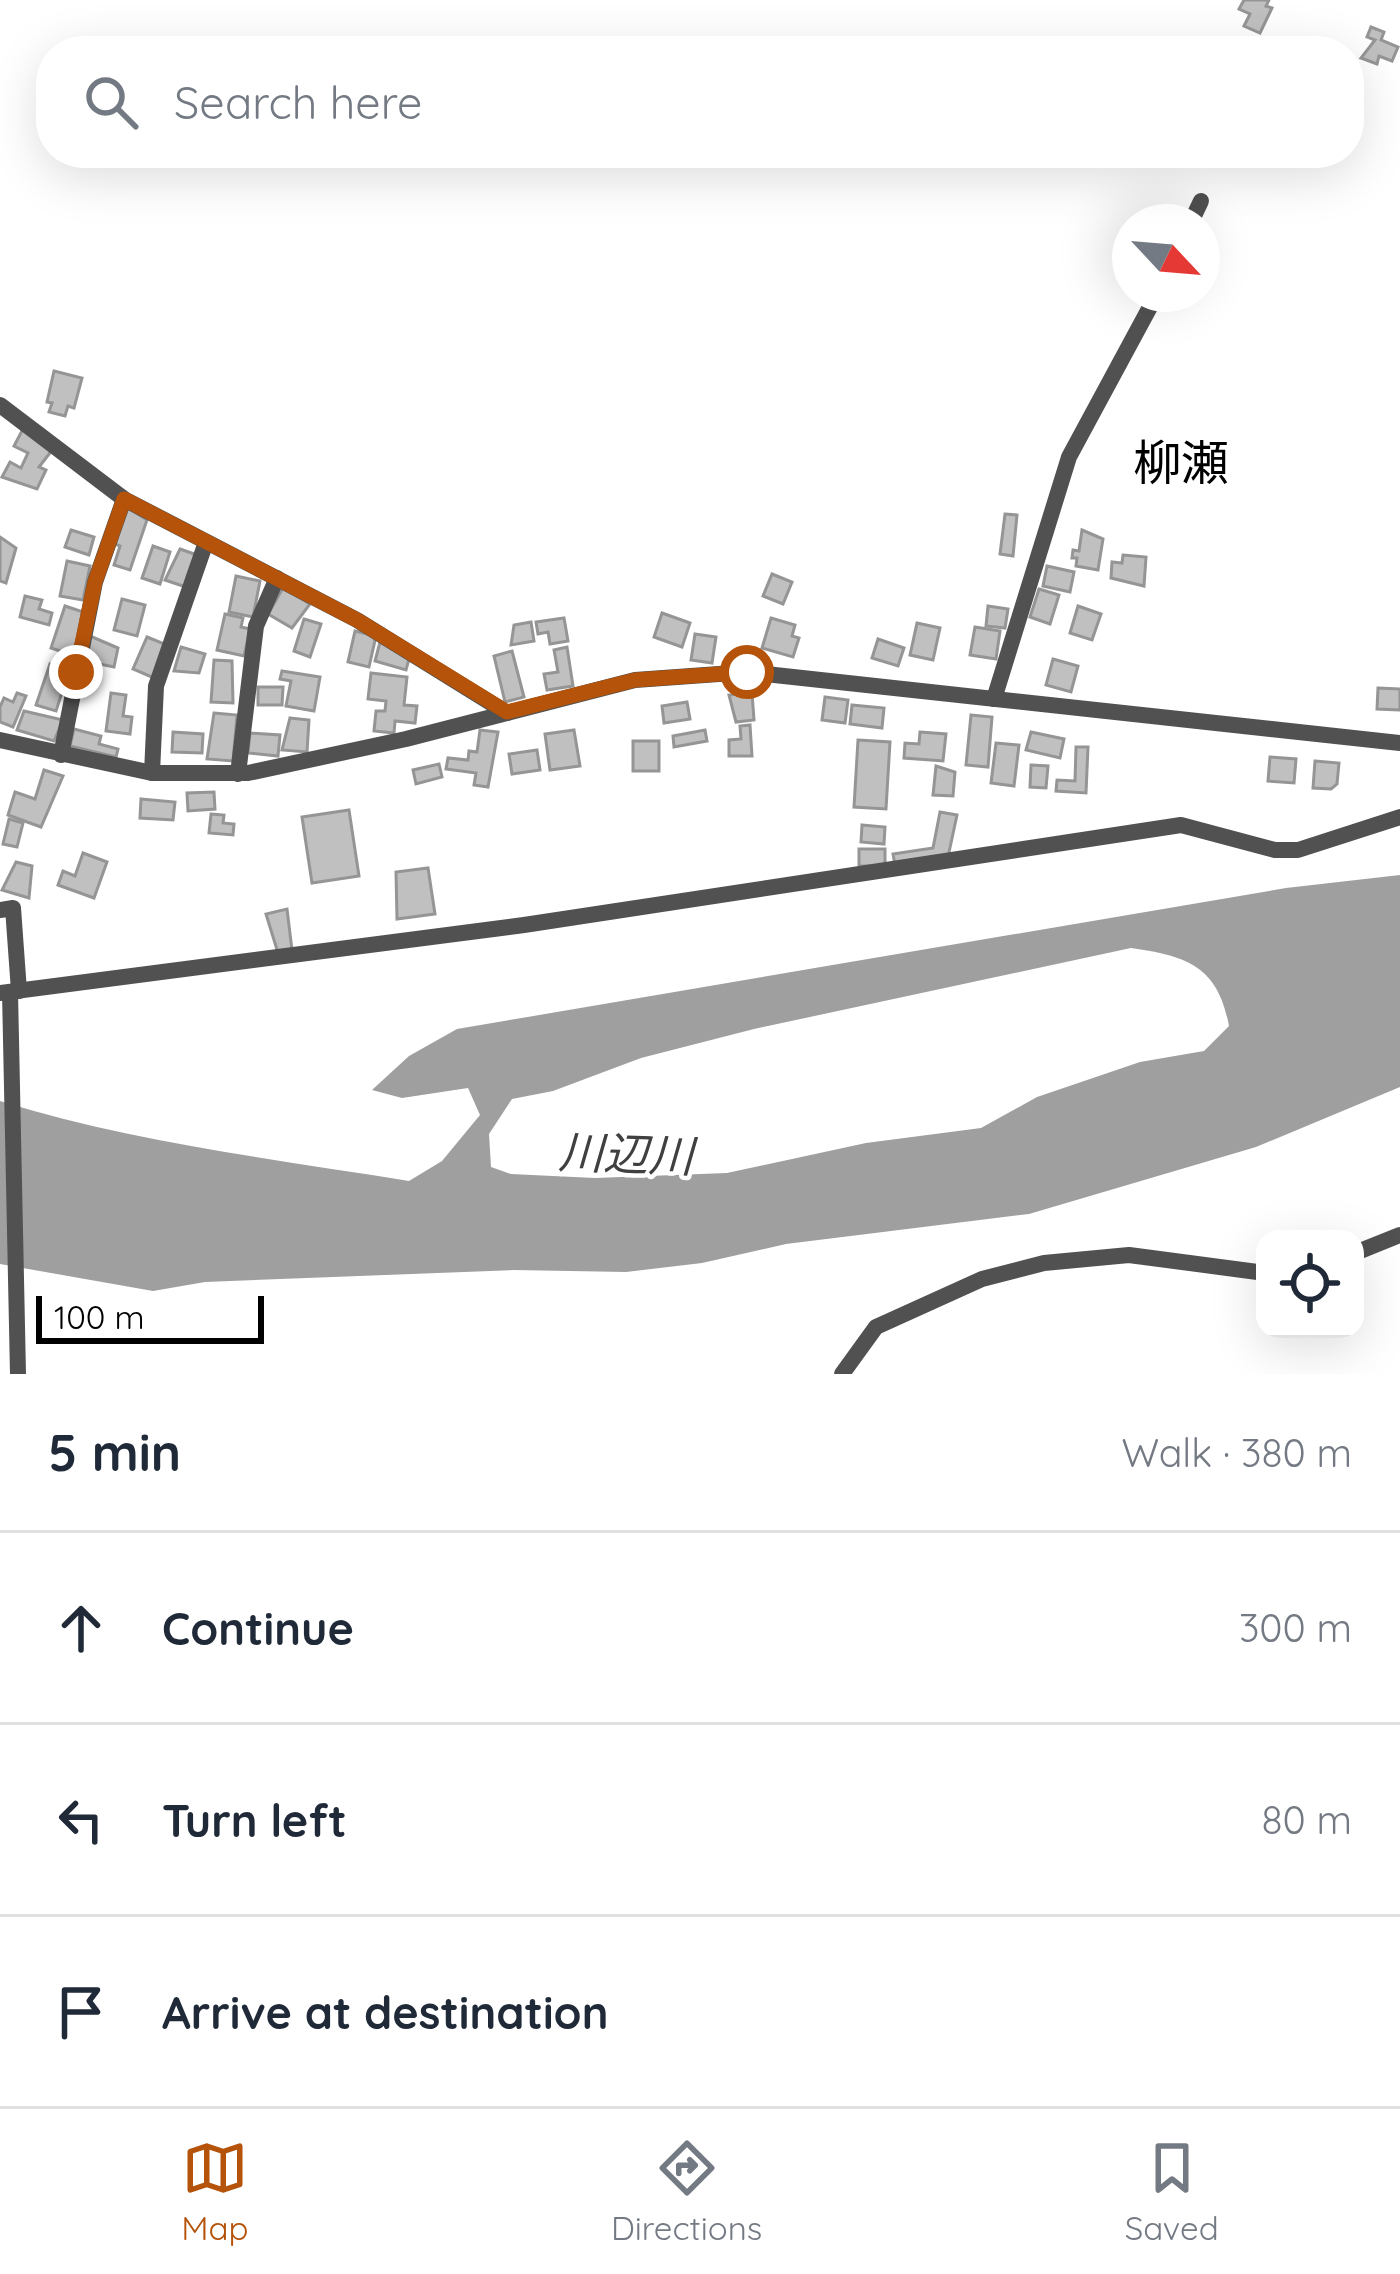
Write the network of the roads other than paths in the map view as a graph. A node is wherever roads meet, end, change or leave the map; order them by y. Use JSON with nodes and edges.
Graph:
{"nodes":[{"id":1,"x":1201,"y":201,"type":"dead end"},
{"id":2,"x":1200,"y":204,"type":"edge"},
{"id":3,"x":1146,"y":312,"type":"edge"},
{"id":4,"x":0,"y":405,"type":"edge"},
{"id":5,"x":124,"y":499,"type":"junction"},
{"id":6,"x":206,"y":542,"type":"junction"},
{"id":7,"x":278,"y":578,"type":"junction"},
{"id":8,"x":994,"y":699,"type":"junction"},
{"id":9,"x":507,"y":712,"type":"junction"},
{"id":10,"x":0,"y":740,"type":"edge"},
{"id":11,"x":1400,"y":743,"type":"edge"},
{"id":12,"x":61,"y":755,"type":"junction"},
{"id":13,"x":152,"y":773,"type":"junction"},
{"id":14,"x":238,"y":774,"type":"junction"},
{"id":15,"x":1400,"y":818,"type":"edge"},
{"id":16,"x":0,"y":910,"type":"edge"},
{"id":17,"x":10,"y":992,"type":"edge"},
{"id":18,"x":1400,"y":1235,"type":"edge"},
{"id":19,"x":1364,"y":1249,"type":"edge"},
{"id":20,"x":1256,"y":1272,"type":"edge"},
{"id":21,"x":18,"y":1374,"type":"edge"},
{"id":22,"x":842,"y":1374,"type":"edge"}],
"edges":[{"from":1,"to":2,"type":"street"},
{"from":3,"to":8,"type":"street"},
{"from":4,"to":5,"type":"street"},
{"from":5,"to":6,"type":"street"},
{"from":5,"to":12,"type":"street"},
{"from":6,"to":7,"type":"street"},
{"from":6,"to":13,"type":"street"},
{"from":7,"to":9,"type":"street"},
{"from":7,"to":14,"type":"street"},
{"from":8,"to":9,"type":"street"},
{"from":8,"to":11,"type":"street"},
{"from":9,"to":14,"type":"street"},
{"from":10,"to":12,"type":"street"},
{"from":12,"to":13,"type":"street"},
{"from":13,"to":14,"type":"street"},
{"from":15,"to":17,"type":"street"},
{"from":16,"to":17,"type":"street"},
{"from":17,"to":21,"type":"street"},
{"from":18,"to":19,"type":"street"},
{"from":20,"to":22,"type":"street"}]}
